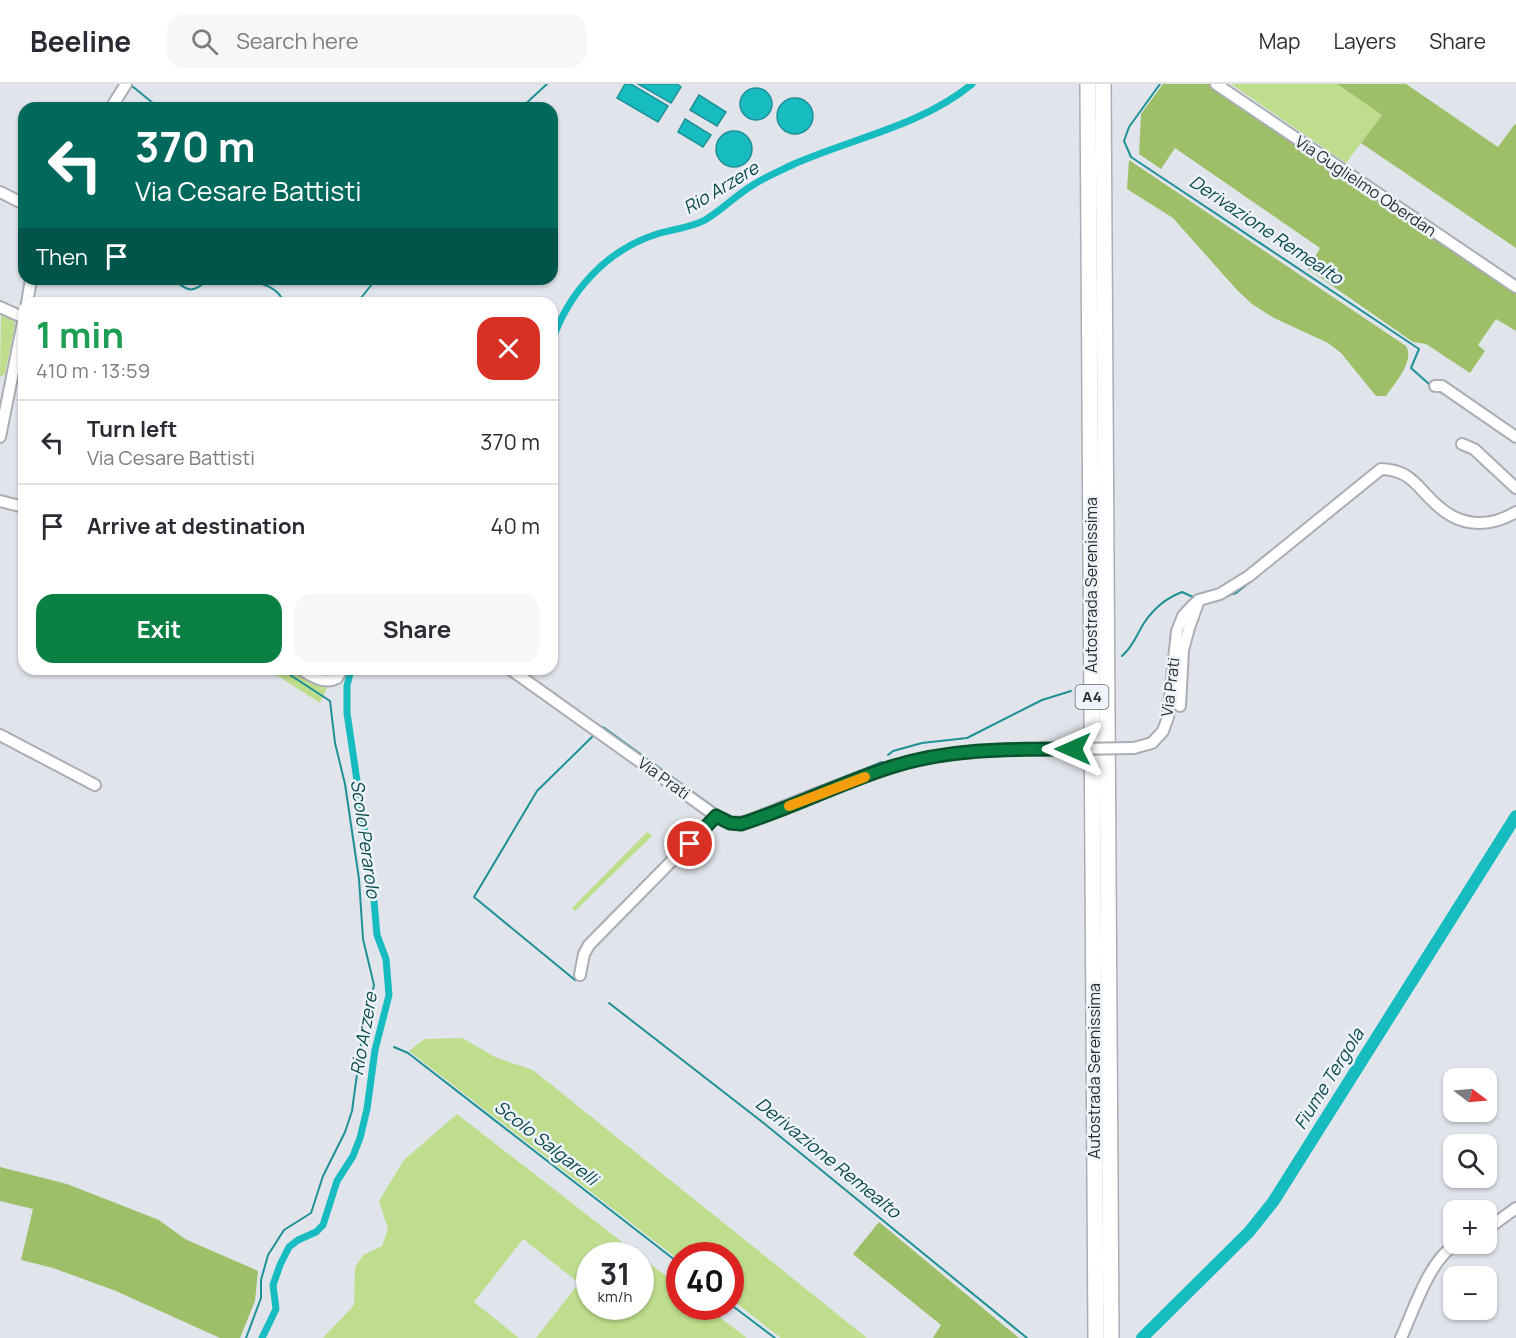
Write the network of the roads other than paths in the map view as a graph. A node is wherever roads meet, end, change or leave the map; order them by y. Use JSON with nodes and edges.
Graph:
{"nodes":[{"id":1,"x":1088,"y":84,"type":"edge"},
{"id":2,"x":1103,"y":84,"type":"edge"},
{"id":3,"x":1216,"y":84,"type":"edge"},
{"id":4,"x":122,"y":86,"type":"edge"},
{"id":5,"x":114,"y":102,"type":"edge"},
{"id":6,"x":0,"y":192,"type":"edge"},
{"id":7,"x":18,"y":201,"type":"edge"},
{"id":8,"x":1516,"y":287,"type":"edge"},
{"id":9,"x":0,"y":307,"type":"edge"},
{"id":10,"x":18,"y":315,"type":"edge"},
{"id":11,"x":18,"y":339,"type":"edge"},
{"id":12,"x":5,"y":383,"type":"edge"},
{"id":13,"x":1435,"y":386,"type":"dead end"},
{"id":14,"x":0,"y":436,"type":"edge"},
{"id":15,"x":1516,"y":437,"type":"edge"},
{"id":16,"x":1462,"y":444,"type":"dead end"},
{"id":17,"x":1516,"y":488,"type":"edge"},
{"id":18,"x":0,"y":501,"type":"edge"},
{"id":19,"x":18,"y":506,"type":"edge"},
{"id":20,"x":1516,"y":512,"type":"edge"},
{"id":21,"x":1199,"y":600,"type":"junction"},
{"id":22,"x":311,"y":675,"type":"edge"},
{"id":23,"x":339,"y":675,"type":"edge"},
{"id":24,"x":518,"y":675,"type":"edge"},
{"id":25,"x":1180,"y":706,"type":"dead end"},
{"id":26,"x":0,"y":735,"type":"edge"},
{"id":27,"x":95,"y":785,"type":"dead end"},
{"id":28,"x":716,"y":816,"type":"junction"},
{"id":29,"x":580,"y":975,"type":"dead end"},
{"id":30,"x":1516,"y":1208,"type":"edge"},
{"id":31,"x":1497,"y":1222,"type":"edge"},
{"id":32,"x":1445,"y":1254,"type":"edge"},
{"id":33,"x":1096,"y":1338,"type":"edge"},
{"id":34,"x":1111,"y":1338,"type":"edge"},
{"id":35,"x":1401,"y":1338,"type":"edge"}],
"edges":[{"from":1,"to":33,"type":"highway","name":"Autostrada Serenissima","number":"A4"},
{"from":2,"to":34,"type":"highway","name":"Autostrada Serenissima","number":"A4"},
{"from":3,"to":8,"type":"street","name":"Via Guglielmo Oberdan"},
{"from":4,"to":5,"type":"street"},
{"from":6,"to":7,"type":"street"},
{"from":9,"to":10,"type":"street"},
{"from":11,"to":12,"type":"street"},
{"from":12,"to":14,"type":"street"},
{"from":13,"to":15,"type":"street"},
{"from":16,"to":17,"type":"street"},
{"from":18,"to":19,"type":"street"},
{"from":20,"to":21,"type":"street"},
{"from":21,"to":25,"type":"street"},
{"from":21,"to":28,"type":"street","name":"Via Prati","bridge":true},
{"from":22,"to":23,"type":"street"},
{"from":24,"to":28,"type":"street","name":"Via Prati"},
{"from":26,"to":27,"type":"street"},
{"from":28,"to":29,"type":"street"},
{"from":30,"to":31,"type":"street"},
{"from":32,"to":35,"type":"street"}]}
